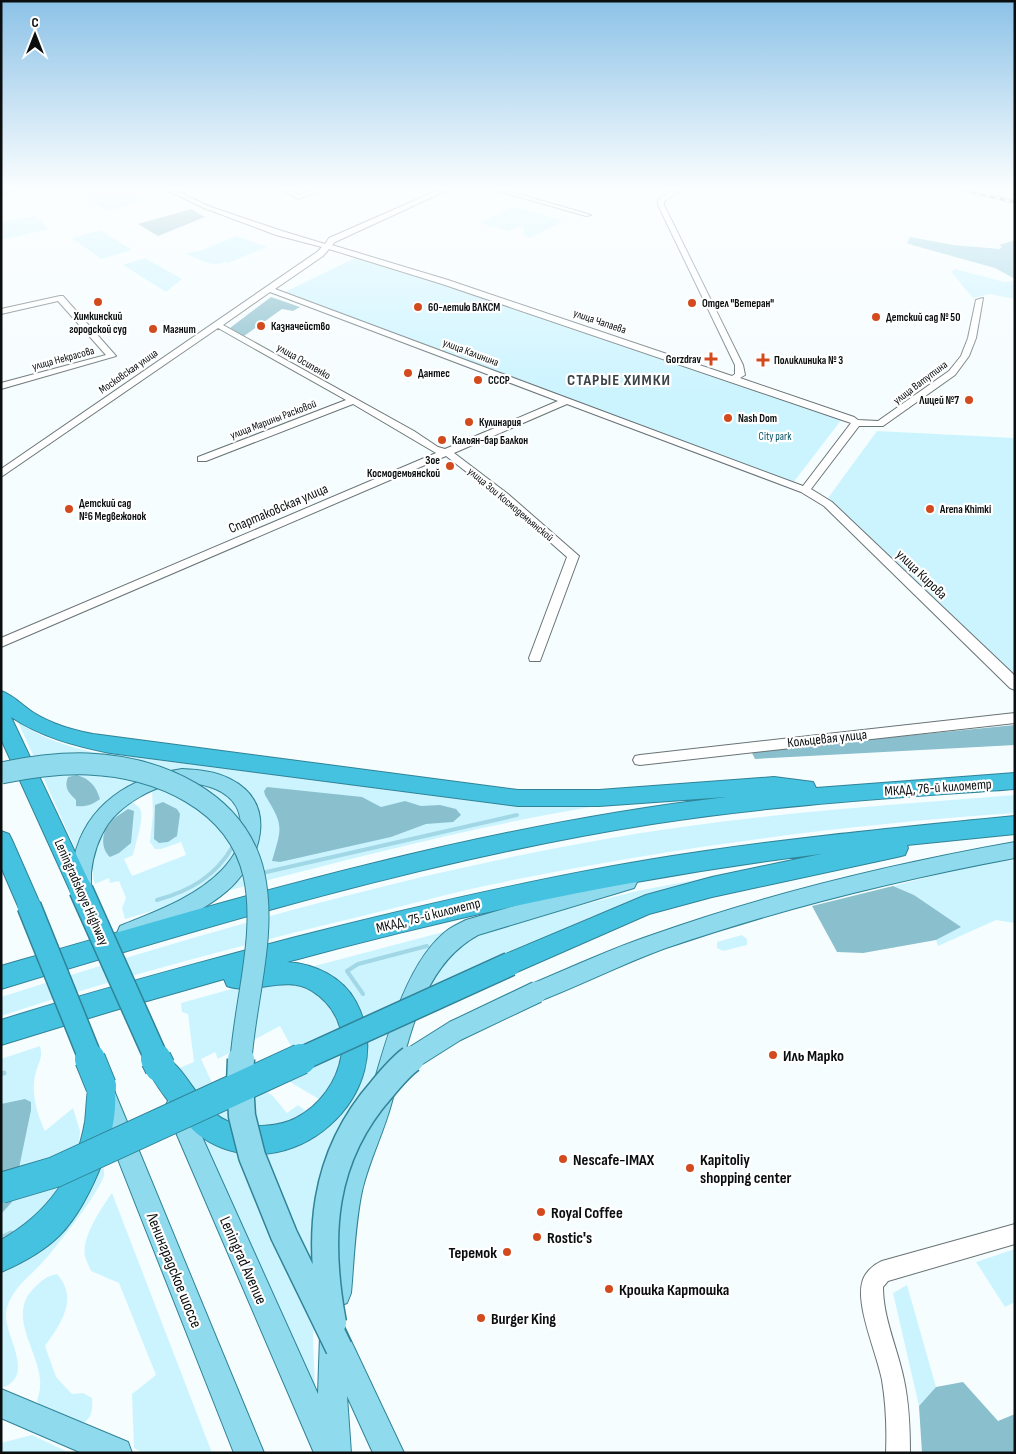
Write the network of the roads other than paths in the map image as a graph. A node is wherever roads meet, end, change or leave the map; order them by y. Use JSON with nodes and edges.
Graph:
{"nodes":[{"id":1,"x":316,"y":257,"type":"edge"},
{"id":2,"x":363,"y":257,"type":"edge"},
{"id":3,"x":686,"y":257,"type":"edge"},
{"id":4,"x":271,"y":288,"type":"junction"},
{"id":5,"x":980,"y":300,"type":"dead end"},
{"id":6,"x":1,"y":312,"type":"edge"},
{"id":7,"x":218,"y":325,"type":"junction"},
{"id":8,"x":733,"y":379,"type":"junction"},
{"id":9,"x":1,"y":386,"type":"edge"},
{"id":10,"x":353,"y":401,"type":"junction"},
{"id":11,"x":566,"y":401,"type":"junction"},
{"id":12,"x":856,"y":423,"type":"junction"},
{"id":13,"x":444,"y":453,"type":"junction"},
{"id":14,"x":202,"y":459,"type":"dead end"},
{"id":15,"x":1,"y":474,"type":"edge"},
{"id":16,"x":804,"y":490,"type":"junction"},
{"id":17,"x":1,"y":643,"type":"edge"},
{"id":18,"x":535,"y":658,"type":"dead end"},
{"id":19,"x":1015,"y":685,"type":"edge"},
{"id":20,"x":1,"y":698,"type":"edge"},
{"id":21,"x":1,"y":717,"type":"edge"},
{"id":22,"x":1015,"y":718,"type":"edge"},
{"id":23,"x":640,"y":760,"type":"dead end"},
{"id":24,"x":1,"y":773,"type":"edge"},
{"id":25,"x":1015,"y":781,"type":"edge"},
{"id":26,"x":861,"y":792,"type":"junction"},
{"id":27,"x":1015,"y":825,"type":"edge"},
{"id":28,"x":1,"y":840,"type":"edge"},
{"id":29,"x":1015,"y":850,"type":"edge"},
{"id":30,"x":696,"y":862,"type":"junction"},
{"id":31,"x":1,"y":866,"type":"edge"},
{"id":32,"x":81,"y":890,"type":"junction"},
{"id":33,"x":28,"y":906,"type":"junction"},
{"id":34,"x":58,"y":961,"type":"junction"},
{"id":35,"x":1,"y":978,"type":"edge"},
{"id":36,"x":140,"y":990,"type":"junction"},
{"id":37,"x":8,"y":1032,"type":"edge"},
{"id":38,"x":160,"y":1067,"type":"junction"},
{"id":39,"x":101,"y":1086,"type":"junction"},
{"id":40,"x":1,"y":1188,"type":"edge"},
{"id":41,"x":1015,"y":1234,"type":"edge"},
{"id":42,"x":1,"y":1257,"type":"edge"},
{"id":43,"x":339,"y":1348,"type":"junction"},
{"id":44,"x":1,"y":1403,"type":"edge"},
{"id":45,"x":118,"y":1453,"type":"edge"},
{"id":46,"x":249,"y":1453,"type":"edge"},
{"id":47,"x":329,"y":1453,"type":"edge"},
{"id":48,"x":336,"y":1453,"type":"edge"},
{"id":49,"x":389,"y":1453,"type":"edge"},
{"id":50,"x":898,"y":1453,"type":"edge"}],
"edges":[{"from":1,"to":4,"type":"street","name":"Московская улица"},
{"from":2,"to":8,"type":"street","name":"улица Чапаева"},
{"from":3,"to":8,"type":"street"},
{"from":4,"to":7,"type":"street","name":"Московская улица"},
{"from":4,"to":11,"type":"street","name":"улица Калинина"},
{"from":5,"to":12,"type":"street","name":"улица Ватутина"},
{"from":6,"to":9,"type":"street","name":"улица Некрасова"},
{"from":7,"to":10,"type":"street","name":"улица Осипенко"},
{"from":7,"to":15,"type":"street","name":"Московская улица"},
{"from":8,"to":12,"type":"street","name":"улица Чапаева"},
{"from":10,"to":13,"type":"street","name":"улица Зои Космодемьянской"},
{"from":10,"to":14,"type":"street","name":"улица Марины Расковой"},
{"from":11,"to":13,"type":"street","name":"Спартаковская улица"},
{"from":11,"to":16,"type":"street","name":"улица Калинина"},
{"from":12,"to":16,"type":"street"},
{"from":13,"to":17,"type":"street","name":"Спартаковская улица"},
{"from":13,"to":18,"type":"street","name":"улица Зои Космодемьянской"},
{"from":16,"to":19,"type":"street","name":"улица Кирова"},
{"from":20,"to":26,"type":"highway"},
{"from":21,"to":32,"type":"highway","name":"Leningradskoye Highway"},
{"from":22,"to":23,"type":"street","name":"Кольцевая улица"},
{"from":24,"to":43,"type":"main road","bridge":true},
{"from":25,"to":26,"type":"highway","name":"МКАД, 76-й километр"},
{"from":26,"to":34,"type":"highway"},
{"from":27,"to":30,"type":"highway","name":"МКАД, 75-й километр"},
{"from":27,"to":40,"type":"highway","bridge":true},
{"from":28,"to":33,"type":"highway"},
{"from":29,"to":43,"type":"main road","bridge":true},
{"from":30,"to":36,"type":"highway","name":"МКАД, 75-й километр"},
{"from":30,"to":48,"type":"main road"},
{"from":31,"to":33,"type":"main road"},
{"from":32,"to":34,"type":"main road"},
{"from":32,"to":38,"type":"highway","name":"Leningradskoye Highway","bridge":true},
{"from":33,"to":39,"type":"highway","bridge":true},
{"from":34,"to":35,"type":"highway"},
{"from":36,"to":37,"type":"highway","name":"МКАД, 75-й километр"},
{"from":36,"to":38,"type":"highway","name":"Leningradskoye Highway"},
{"from":38,"to":47,"type":"main road","name":"Leningrad Avenue"},
{"from":39,"to":42,"type":"highway"},
{"from":39,"to":46,"type":"main road","name":"Ленинградское шоссе"},
{"from":41,"to":50,"type":"street"},
{"from":43,"to":49,"type":"main road"},
{"from":44,"to":45,"type":"main road"}]}
